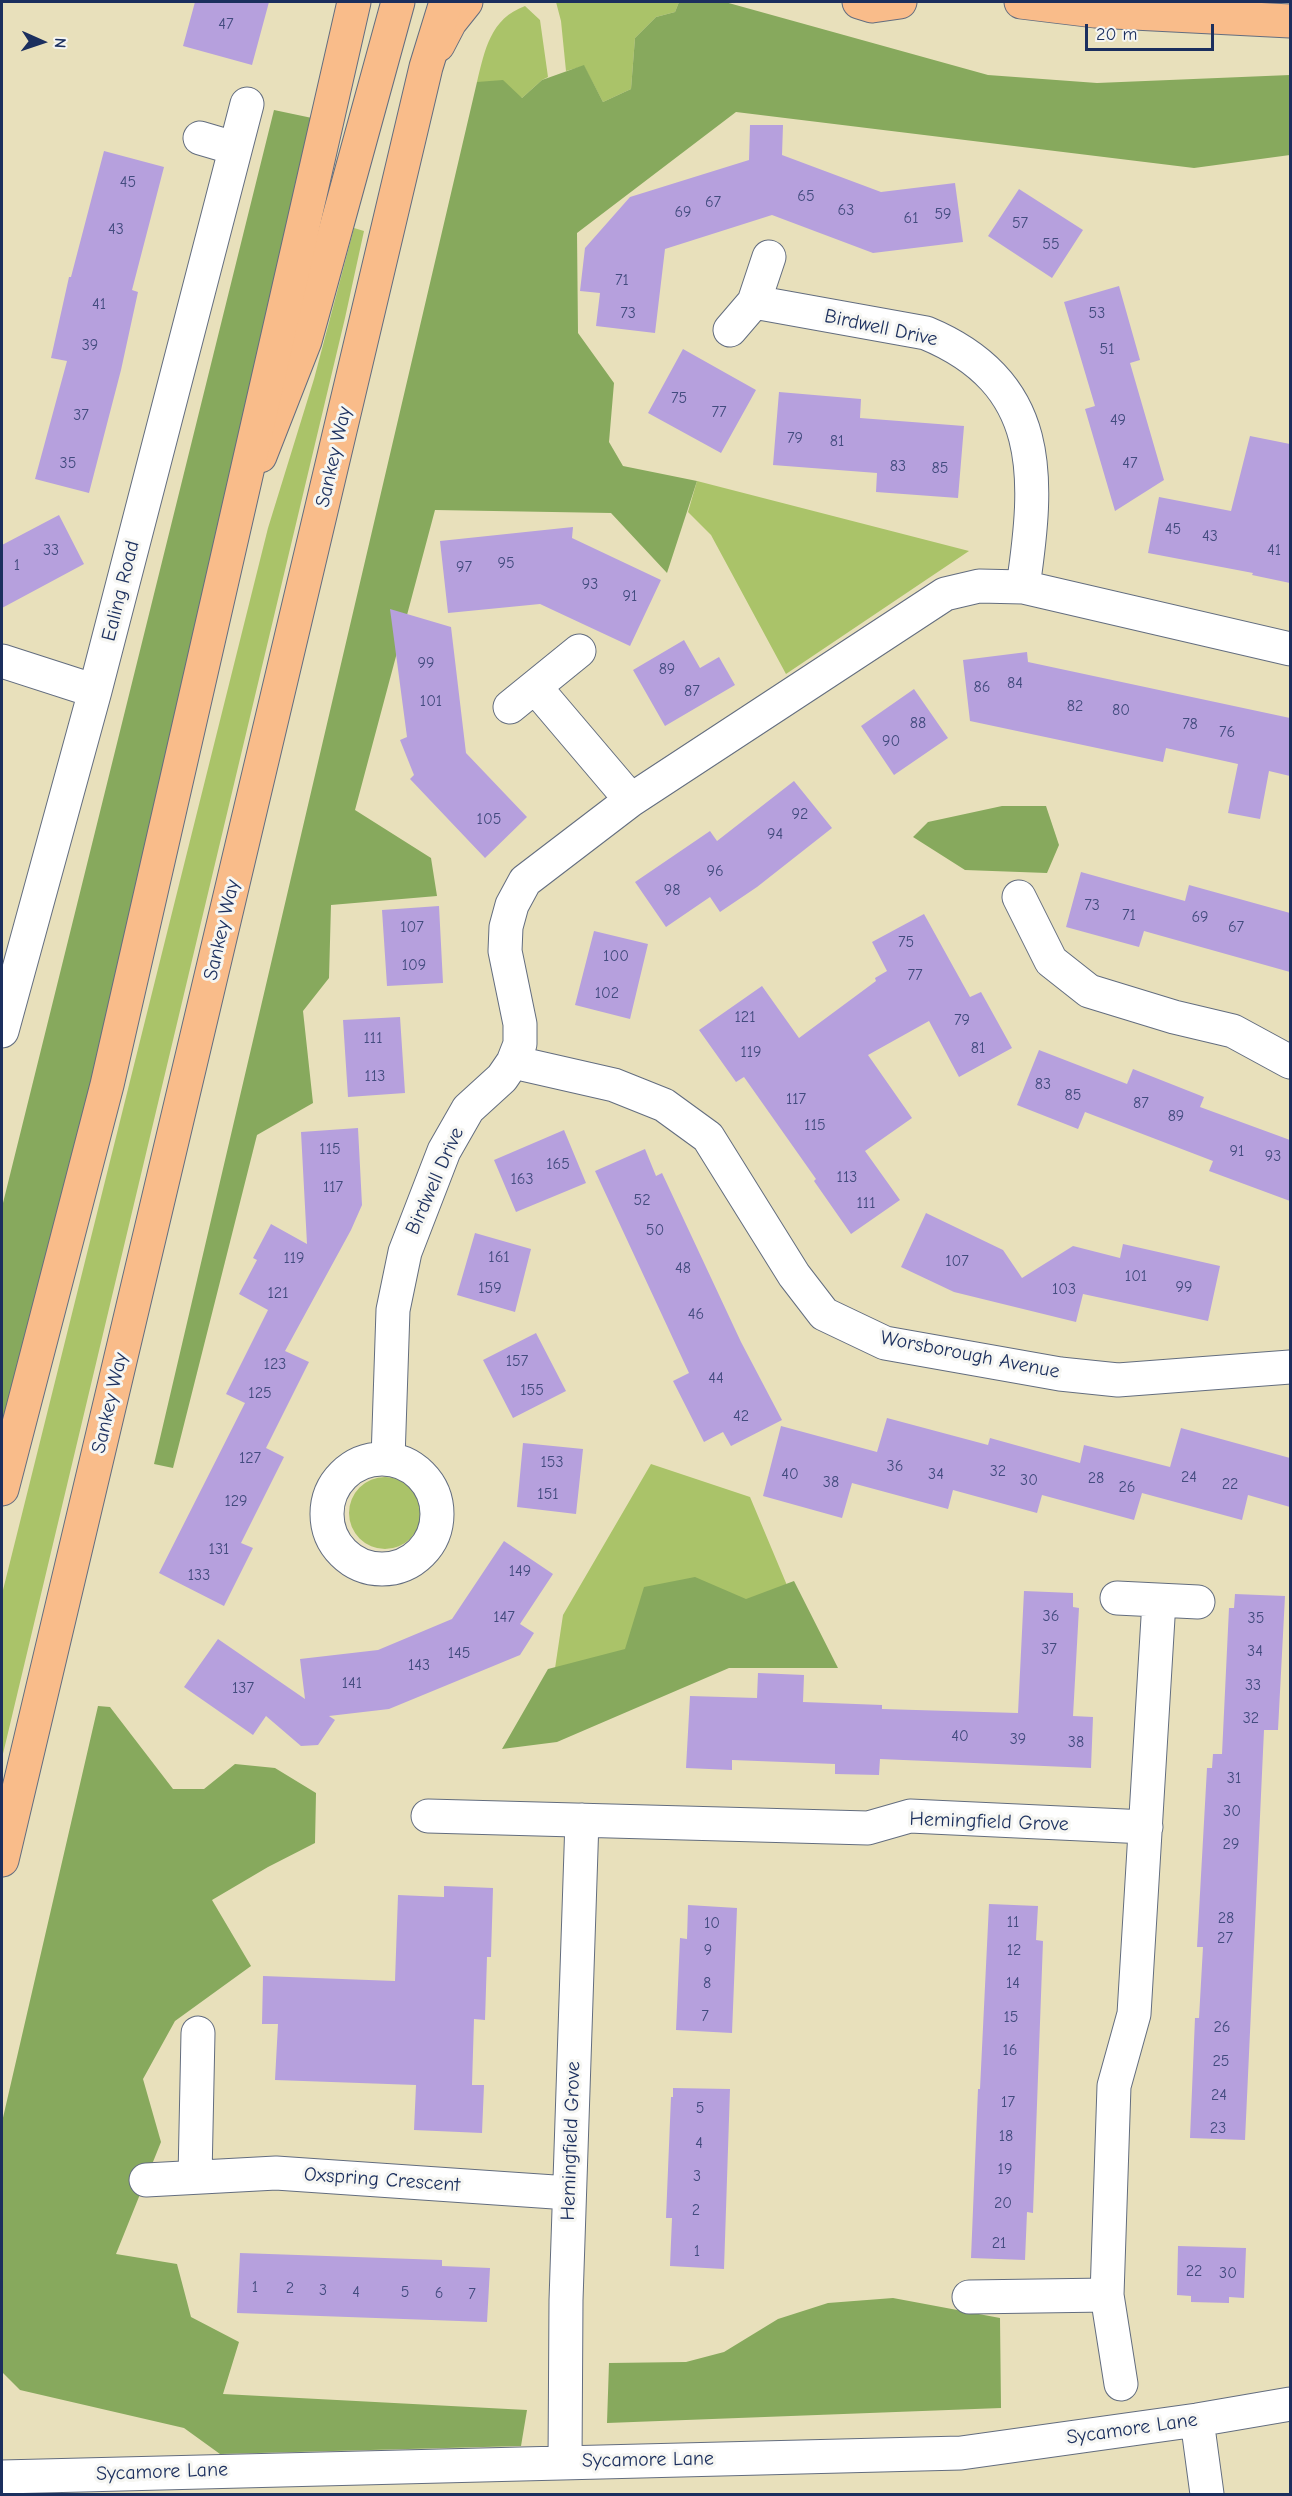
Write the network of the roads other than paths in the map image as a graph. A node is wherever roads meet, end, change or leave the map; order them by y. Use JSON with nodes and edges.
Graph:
{"nodes":[{"id":1,"x":354,"y":2,"type":"edge"},
{"id":2,"x":398,"y":2,"type":"edge"},
{"id":3,"x":446,"y":2,"type":"edge"},
{"id":4,"x":466,"y":2,"type":"edge"},
{"id":5,"x":859,"y":2,"type":"edge"},
{"id":6,"x":900,"y":2,"type":"edge"},
{"id":7,"x":1021,"y":2,"type":"edge"},
{"id":8,"x":1290,"y":21,"type":"edge"},
{"id":9,"x":426,"y":67,"type":"junction"},
{"id":10,"x":247,"y":104,"type":"dead end"},
{"id":11,"x":200,"y":138,"type":"dead end"},
{"id":12,"x":234,"y":148,"type":"junction"},
{"id":13,"x":769,"y":257,"type":"dead end"},
{"id":14,"x":754,"y":302,"type":"junction"},
{"id":15,"x":730,"y":330,"type":"dead end"},
{"id":16,"x":239,"y":511,"type":"junction"},
{"id":17,"x":1023,"y":587,"type":"junction"},
{"id":18,"x":1290,"y":649,"type":"edge"},
{"id":19,"x":579,"y":651,"type":"dead end"},
{"id":20,"x":2,"y":661,"type":"edge"},
{"id":21,"x":535,"y":687,"type":"junction"},
{"id":22,"x":95,"y":691,"type":"junction"},
{"id":23,"x":510,"y":707,"type":"dead end"},
{"id":24,"x":631,"y":800,"type":"junction"},
{"id":25,"x":1019,"y":897,"type":"dead end"},
{"id":26,"x":2,"y":1031,"type":"edge"},
{"id":27,"x":513,"y":1062,"type":"junction"},
{"id":28,"x":1290,"y":1062,"type":"edge"},
{"id":29,"x":1290,"y":1366,"type":"edge"},
{"id":30,"x":388,"y":1459,"type":"dead end"},
{"id":31,"x":2,"y":1489,"type":"edge"},
{"id":32,"x":1117,"y":1598,"type":"dead end"},
{"id":33,"x":1159,"y":1601,"type":"junction"},
{"id":34,"x":1198,"y":1602,"type":"dead end"},
{"id":35,"x":428,"y":1816,"type":"dead end"},
{"id":36,"x":582,"y":1820,"type":"junction"},
{"id":37,"x":1146,"y":1827,"type":"junction"},
{"id":38,"x":2,"y":1860,"type":"edge"},
{"id":39,"x":198,"y":2033,"type":"dead end"},
{"id":40,"x":195,"y":2177,"type":"junction"},
{"id":41,"x":146,"y":2180,"type":"dead end"},
{"id":42,"x":569,"y":2193,"type":"junction"},
{"id":43,"x":1107,"y":2295,"type":"junction"},
{"id":44,"x":969,"y":2297,"type":"dead end"},
{"id":45,"x":1121,"y":2384,"type":"dead end"},
{"id":46,"x":1290,"y":2404,"type":"edge"},
{"id":47,"x":1197,"y":2421,"type":"junction"},
{"id":48,"x":565,"y":2462,"type":"junction"},
{"id":49,"x":2,"y":2477,"type":"edge"},
{"id":50,"x":1207,"y":2494,"type":"edge"}],
"edges":[{"from":1,"to":16,"type":"main road"},
{"from":2,"to":16,"type":"main road"},
{"from":3,"to":9,"type":"main road","name":"Sankey Way"},
{"from":4,"to":9,"type":"main road"},
{"from":5,"to":6,"type":"main road"},
{"from":7,"to":8,"type":"main road"},
{"from":9,"to":38,"type":"main road","name":"Sankey Way"},
{"from":10,"to":12,"type":"street","name":"Ealing Road"},
{"from":11,"to":12,"type":"street"},
{"from":12,"to":22,"type":"street","name":"Ealing Road"},
{"from":13,"to":14,"type":"street"},
{"from":14,"to":15,"type":"street"},
{"from":14,"to":17,"type":"street","name":"Birdwell Drive"},
{"from":16,"to":31,"type":"main road"},
{"from":17,"to":18,"type":"street","name":"Birdwell Drive"},
{"from":17,"to":24,"type":"street","name":"Birdwell Drive"},
{"from":19,"to":21,"type":"street"},
{"from":20,"to":22,"type":"street"},
{"from":21,"to":23,"type":"street"},
{"from":21,"to":24,"type":"street"},
{"from":22,"to":26,"type":"street","name":"Ealing Road"},
{"from":24,"to":27,"type":"street","name":"Birdwell Drive"},
{"from":25,"to":28,"type":"street"},
{"from":27,"to":29,"type":"street","name":"Worsborough Avenue"},
{"from":27,"to":30,"type":"street","name":"Birdwell Drive"},
{"from":32,"to":33,"type":"street"},
{"from":33,"to":34,"type":"street"},
{"from":33,"to":37,"type":"street"},
{"from":35,"to":36,"type":"street","name":"Hemingfield Grove"},
{"from":36,"to":37,"type":"street","name":"Hemingfield Grove"},
{"from":36,"to":42,"type":"street","name":"Hemingfield Grove"},
{"from":37,"to":43,"type":"street"},
{"from":39,"to":40,"type":"street"},
{"from":40,"to":41,"type":"street","name":"Oxspring Crescent"},
{"from":40,"to":42,"type":"street","name":"Oxspring Crescent"},
{"from":42,"to":48,"type":"street","name":"Hemingfield Grove"},
{"from":43,"to":44,"type":"street"},
{"from":43,"to":45,"type":"street"},
{"from":46,"to":47,"type":"street","name":"Sycamore Lane"},
{"from":47,"to":48,"type":"street","name":"Sycamore Lane"},
{"from":47,"to":50,"type":"street"},
{"from":48,"to":49,"type":"street","name":"Sycamore Lane"}]}
